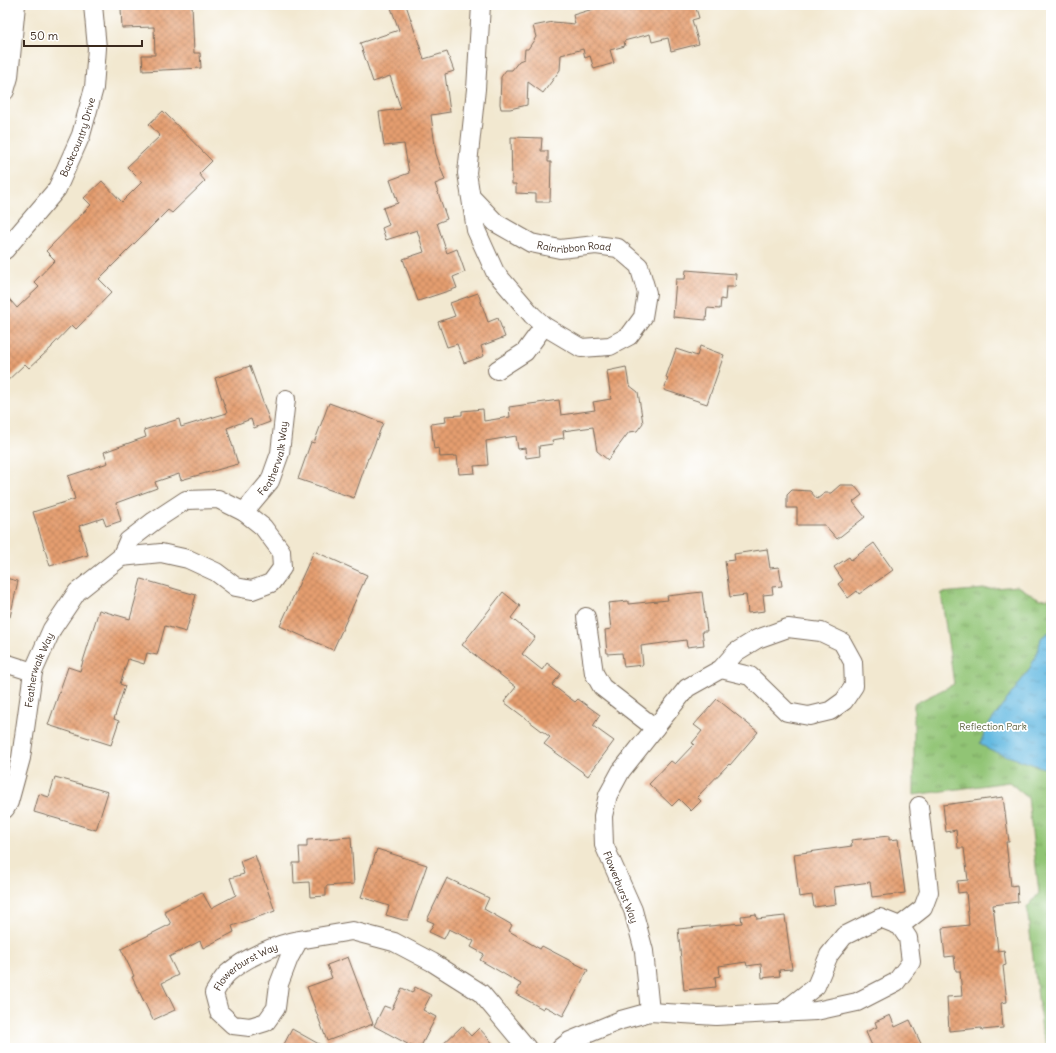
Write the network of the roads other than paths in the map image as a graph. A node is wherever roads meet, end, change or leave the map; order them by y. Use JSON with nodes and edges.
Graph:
{"nodes":[{"id":1,"x":16,"y":5,"type":"edge"},
{"id":2,"x":93,"y":5,"type":"edge"},
{"id":3,"x":481,"y":5,"type":"edge"},
{"id":4,"x":5,"y":91,"type":"edge"},
{"id":5,"x":471,"y":197,"type":"junction"},
{"id":6,"x":5,"y":250,"type":"edge"},
{"id":7,"x":544,"y":326,"type":"junction"},
{"id":8,"x":497,"y":370,"type":"dead end"},
{"id":9,"x":286,"y":399,"type":"dead end"},
{"id":10,"x":244,"y":512,"type":"junction"},
{"id":11,"x":121,"y":557,"type":"junction"},
{"id":12,"x":586,"y":617,"type":"dead end"},
{"id":13,"x":5,"y":663,"type":"edge"},
{"id":14,"x":721,"y":669,"type":"junction"},
{"id":15,"x":33,"y":672,"type":"junction"},
{"id":16,"x":655,"y":728,"type":"junction"},
{"id":17,"x":919,"y":806,"type":"dead end"},
{"id":18,"x":5,"y":809,"type":"edge"},
{"id":19,"x":900,"y":926,"type":"junction"},
{"id":20,"x":298,"y":940,"type":"junction"},
{"id":21,"x":650,"y":1012,"type":"junction"},
{"id":22,"x":783,"y":1012,"type":"junction"},
{"id":23,"x":527,"y":1048,"type":"edge"},
{"id":24,"x":561,"y":1048,"type":"edge"}],
"edges":[{"from":1,"to":4,"type":"street"},
{"from":2,"to":6,"type":"street","name":"Backcountry Drive"},
{"from":3,"to":5,"type":"street","name":"Rainribbon Road"},
{"from":5,"to":7,"type":"street","name":"Rainribbon Road"},
{"from":5,"to":7,"type":"street","name":"Rainribbon Road"},
{"from":7,"to":8,"type":"street"},
{"from":9,"to":10,"type":"street","name":"Featherwalk Way"},
{"from":10,"to":11,"type":"street","name":"Featherwalk Way"},
{"from":10,"to":11,"type":"street","name":"Featherwalk Way"},
{"from":11,"to":15,"type":"street","name":"Featherwalk Way"},
{"from":12,"to":16,"type":"street"},
{"from":13,"to":15,"type":"street"},
{"from":14,"to":14,"type":"street","name":"Flowerburst Way"},
{"from":14,"to":16,"type":"street","name":"Flowerburst Way"},
{"from":15,"to":18,"type":"street","name":"Featherwalk Way"},
{"from":16,"to":21,"type":"street","name":"Flowerburst Way"},
{"from":17,"to":19,"type":"street"},
{"from":19,"to":22,"type":"street"},
{"from":19,"to":22,"type":"street"},
{"from":20,"to":20,"type":"street","name":"Flowerburst Way"},
{"from":20,"to":23,"type":"street","name":"Flowerburst Way"},
{"from":21,"to":22,"type":"street"},
{"from":21,"to":24,"type":"street"}]}
